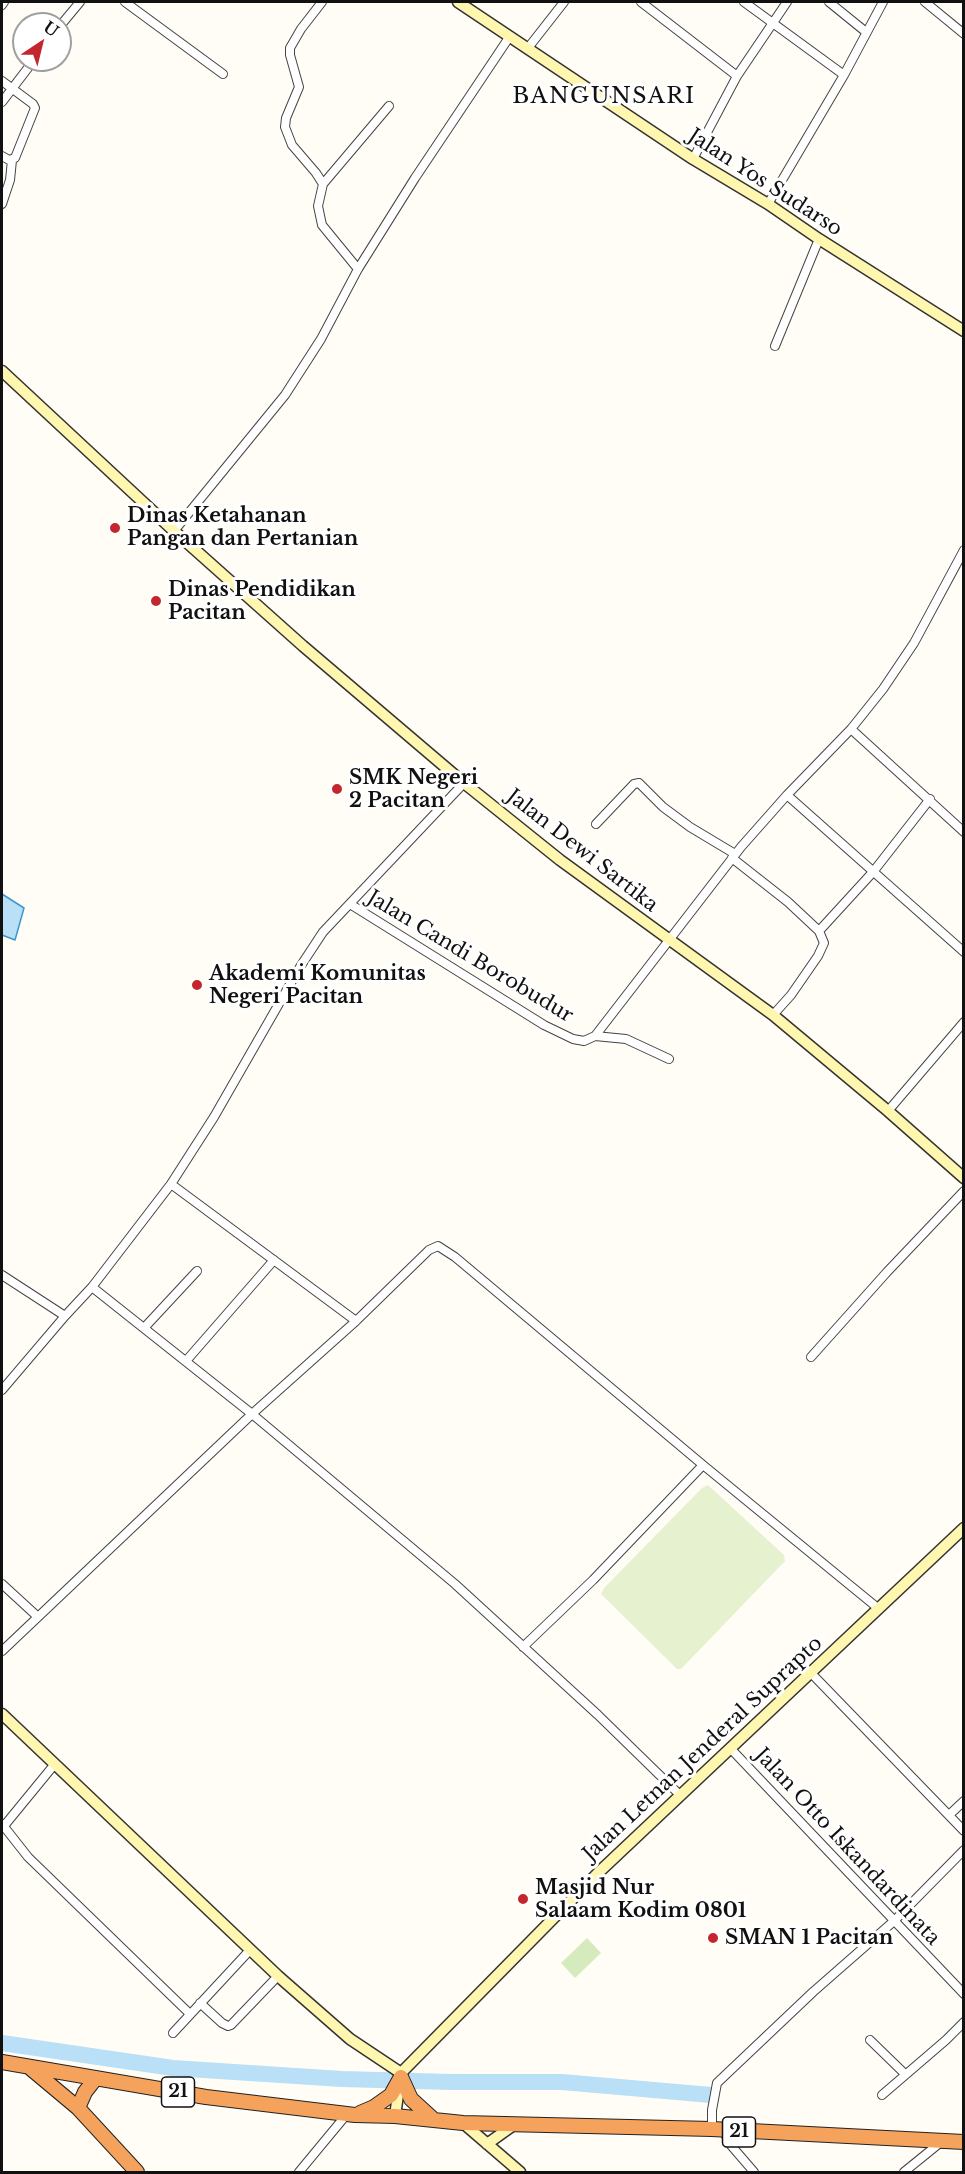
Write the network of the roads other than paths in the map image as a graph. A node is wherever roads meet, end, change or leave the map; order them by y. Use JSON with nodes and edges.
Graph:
{"nodes":[{"id":1,"x":125,"y":2,"type":"edge"},
{"id":2,"x":322,"y":2,"type":"edge"},
{"id":3,"x":458,"y":2,"type":"edge"},
{"id":4,"x":564,"y":2,"type":"edge"},
{"id":5,"x":641,"y":2,"type":"edge"},
{"id":6,"x":744,"y":2,"type":"edge"},
{"id":7,"x":787,"y":2,"type":"edge"},
{"id":8,"x":829,"y":2,"type":"edge"},
{"id":9,"x":883,"y":2,"type":"edge"},
{"id":10,"x":925,"y":2,"type":"edge"},
{"id":11,"x":771,"y":23,"type":"junction"},
{"id":12,"x":866,"y":32,"type":"junction"},
{"id":13,"x":963,"y":34,"type":"edge"},
{"id":14,"x":510,"y":36,"type":"junction"},
{"id":15,"x":528,"y":48,"type":"junction"},
{"id":16,"x":24,"y":72,"type":"edge"},
{"id":17,"x":223,"y":74,"type":"dead end"},
{"id":18,"x":844,"y":75,"type":"junction"},
{"id":19,"x":737,"y":76,"type":"junction"},
{"id":20,"x":2,"y":81,"type":"edge"},
{"id":21,"x":12,"y":88,"type":"junction"},
{"id":22,"x":2,"y":102,"type":"edge"},
{"id":23,"x":389,"y":106,"type":"dead end"},
{"id":24,"x":2,"y":156,"type":"edge"},
{"id":25,"x":693,"y":159,"type":"junction"},
{"id":26,"x":12,"y":160,"type":"junction"},
{"id":27,"x":323,"y":184,"type":"junction"},
{"id":28,"x":2,"y":204,"type":"edge"},
{"id":29,"x":768,"y":204,"type":"junction"},
{"id":30,"x":819,"y":239,"type":"junction"},
{"id":31,"x":357,"y":269,"type":"junction"},
{"id":32,"x":963,"y":331,"type":"edge"},
{"id":33,"x":775,"y":346,"type":"dead end"},
{"id":34,"x":2,"y":371,"type":"edge"},
{"id":35,"x":174,"y":531,"type":"junction"},
{"id":36,"x":963,"y":550,"type":"edge"},
{"id":37,"x":851,"y":729,"type":"junction"},
{"id":38,"x":464,"y":783,"type":"junction"},
{"id":39,"x":787,"y":795,"type":"junction"},
{"id":40,"x":930,"y":800,"type":"junction"},
{"id":41,"x":596,"y":824,"type":"dead end"},
{"id":42,"x":961,"y":826,"type":"edge"},
{"id":43,"x":734,"y":856,"type":"junction"},
{"id":44,"x":873,"y":872,"type":"junction"},
{"id":45,"x":350,"y":904,"type":"junction"},
{"id":46,"x":819,"y":932,"type":"junction"},
{"id":47,"x":669,"y":940,"type":"junction"},
{"id":48,"x":963,"y":952,"type":"edge"},
{"id":49,"x":773,"y":1015,"type":"junction"},
{"id":50,"x":963,"y":1022,"type":"edge"},
{"id":51,"x":595,"y":1036,"type":"junction"},
{"id":52,"x":669,"y":1059,"type":"dead end"},
{"id":53,"x":888,"y":1111,"type":"junction"},
{"id":54,"x":963,"y":1178,"type":"edge"},
{"id":55,"x":171,"y":1184,"type":"junction"},
{"id":56,"x":963,"y":1191,"type":"edge"},
{"id":57,"x":273,"y":1260,"type":"junction"},
{"id":58,"x":197,"y":1271,"type":"dead end"},
{"id":59,"x":2,"y":1275,"type":"edge"},
{"id":60,"x":92,"y":1287,"type":"junction"},
{"id":61,"x":65,"y":1316,"type":"junction"},
{"id":62,"x":356,"y":1321,"type":"junction"},
{"id":63,"x":144,"y":1328,"type":"junction"},
{"id":64,"x":811,"y":1357,"type":"dead end"},
{"id":65,"x":186,"y":1361,"type":"junction"},
{"id":66,"x":2,"y":1390,"type":"edge"},
{"id":67,"x":252,"y":1414,"type":"junction"},
{"id":68,"x":703,"y":1465,"type":"junction"},
{"id":69,"x":963,"y":1528,"type":"edge"},
{"id":70,"x":2,"y":1584,"type":"edge"},
{"id":71,"x":879,"y":1608,"type":"junction"},
{"id":72,"x":38,"y":1617,"type":"junction"},
{"id":73,"x":523,"y":1647,"type":"junction"},
{"id":74,"x":2,"y":1652,"type":"edge"},
{"id":75,"x":811,"y":1673,"type":"junction"},
{"id":76,"x":2,"y":1714,"type":"edge"},
{"id":77,"x":731,"y":1749,"type":"junction"},
{"id":78,"x":54,"y":1765,"type":"junction"},
{"id":79,"x":681,"y":1796,"type":"junction"},
{"id":80,"x":963,"y":1801,"type":"edge"},
{"id":81,"x":949,"y":1815,"type":"junction"},
{"id":82,"x":3,"y":1825,"type":"edge"},
{"id":83,"x":963,"y":1831,"type":"edge"},
{"id":84,"x":963,"y":1850,"type":"edge"},
{"id":85,"x":894,"y":1921,"type":"junction"},
{"id":86,"x":250,"y":1950,"type":"junction"},
{"id":87,"x":278,"y":1976,"type":"junction"},
{"id":88,"x":963,"y":1994,"type":"edge"},
{"id":89,"x":200,"y":2003,"type":"junction"},
{"id":90,"x":190,"y":2014,"type":"junction"},
{"id":91,"x":963,"y":2022,"type":"edge"},
{"id":92,"x":173,"y":2032,"type":"dead end"},
{"id":93,"x":870,"y":2040,"type":"dead end"},
{"id":94,"x":2,"y":2062,"type":"edge"},
{"id":95,"x":28,"y":2067,"type":"junction"},
{"id":96,"x":905,"y":2074,"type":"junction"},
{"id":97,"x":96,"y":2078,"type":"junction"},
{"id":98,"x":401,"y":2080,"type":"junction"},
{"id":99,"x":882,"y":2095,"type":"dead end"},
{"id":100,"x":78,"y":2108,"type":"junction"},
{"id":101,"x":351,"y":2115,"type":"junction"},
{"id":102,"x":395,"y":2116,"type":"junction"},
{"id":103,"x":434,"y":2120,"type":"junction"},
{"id":104,"x":463,"y":2123,"type":"junction"},
{"id":105,"x":515,"y":2124,"type":"junction"},
{"id":106,"x":718,"y":2130,"type":"junction"},
{"id":107,"x":941,"y":2142,"type":"junction"},
{"id":108,"x":963,"y":2142,"type":"edge"},
{"id":109,"x":487,"y":2144,"type":"junction"},
{"id":110,"x":909,"y":2171,"type":"edge"},
{"id":111,"x":137,"y":2172,"type":"edge"},
{"id":112,"x":299,"y":2172,"type":"edge"},
{"id":113,"x":520,"y":2172,"type":"edge"},
{"id":114,"x":754,"y":2172,"type":"edge"}],
"edges":[{"from":1,"to":17,"type":"street"},
{"from":2,"to":27,"type":"street"},
{"from":3,"to":14,"type":"street","name":"Jalan Yos Sudarso"},
{"from":4,"to":15,"type":"street"},
{"from":5,"to":19,"type":"street"},
{"from":6,"to":11,"type":"street"},
{"from":7,"to":11,"type":"street"},
{"from":8,"to":12,"type":"street"},
{"from":9,"to":12,"type":"street"},
{"from":10,"to":13,"type":"street"},
{"from":11,"to":18,"type":"street"},
{"from":11,"to":19,"type":"street"},
{"from":12,"to":18,"type":"street"},
{"from":14,"to":15,"type":"street","name":"Jalan Yos Sudarso"},
{"from":14,"to":31,"type":"street"},
{"from":15,"to":25,"type":"street","name":"Jalan Yos Sudarso"},
{"from":16,"to":21,"type":"street"},
{"from":18,"to":29,"type":"street"},
{"from":19,"to":25,"type":"street"},
{"from":20,"to":21,"type":"street"},
{"from":21,"to":22,"type":"street"},
{"from":21,"to":26,"type":"street"},
{"from":23,"to":27,"type":"street"},
{"from":24,"to":26,"type":"street"},
{"from":25,"to":29,"type":"street","name":"Jalan Yos Sudarso"},
{"from":26,"to":28,"type":"street"},
{"from":27,"to":31,"type":"street"},
{"from":29,"to":30,"type":"street","name":"Jalan Yos Sudarso"},
{"from":30,"to":32,"type":"street","name":"Jalan Yos Sudarso"},
{"from":30,"to":33,"type":"street"},
{"from":31,"to":35,"type":"street"},
{"from":34,"to":35,"type":"street","name":"Jalan Dewi Sartika"},
{"from":35,"to":38,"type":"street","name":"Jalan Dewi Sartika"},
{"from":36,"to":37,"type":"street"},
{"from":37,"to":39,"type":"street"},
{"from":37,"to":40,"type":"street"},
{"from":38,"to":45,"type":"street"},
{"from":38,"to":47,"type":"street","name":"Jalan Dewi Sartika"},
{"from":39,"to":43,"type":"street"},
{"from":39,"to":44,"type":"street"},
{"from":40,"to":42,"type":"street"},
{"from":40,"to":44,"type":"street"},
{"from":41,"to":43,"type":"street"},
{"from":43,"to":46,"type":"street"},
{"from":43,"to":47,"type":"street"},
{"from":44,"to":46,"type":"street"},
{"from":44,"to":48,"type":"street"},
{"from":45,"to":51,"type":"street","name":"Jalan Candi Borobudur"},
{"from":45,"to":55,"type":"street"},
{"from":46,"to":49,"type":"street"},
{"from":47,"to":49,"type":"street","name":"Jalan Dewi Sartika"},
{"from":47,"to":51,"type":"street"},
{"from":49,"to":53,"type":"street","name":"Jalan Dewi Sartika"},
{"from":50,"to":53,"type":"street"},
{"from":51,"to":52,"type":"street","name":"Jalan Candi Borobudur"},
{"from":53,"to":54,"type":"street","name":"Jalan Dewi Sartika"},
{"from":55,"to":57,"type":"street"},
{"from":55,"to":60,"type":"street"},
{"from":56,"to":64,"type":"street"},
{"from":57,"to":62,"type":"street"},
{"from":57,"to":65,"type":"street"},
{"from":58,"to":63,"type":"street"},
{"from":59,"to":61,"type":"street"},
{"from":60,"to":61,"type":"street"},
{"from":60,"to":63,"type":"street"},
{"from":61,"to":66,"type":"street"},
{"from":62,"to":67,"type":"street"},
{"from":62,"to":68,"type":"street"},
{"from":63,"to":65,"type":"street"},
{"from":65,"to":67,"type":"street"},
{"from":67,"to":72,"type":"street"},
{"from":67,"to":73,"type":"street"},
{"from":68,"to":71,"type":"street"},
{"from":68,"to":73,"type":"street"},
{"from":69,"to":71,"type":"street","name":"Jalan Letnan Jenderal Suprapto"},
{"from":70,"to":72,"type":"street"},
{"from":71,"to":75,"type":"street","name":"Jalan Letnan Jenderal Suprapto"},
{"from":72,"to":74,"type":"street"},
{"from":73,"to":79,"type":"street"},
{"from":75,"to":77,"type":"street","name":"Jalan Letnan Jenderal Suprapto"},
{"from":75,"to":81,"type":"street"},
{"from":76,"to":78,"type":"street"},
{"from":77,"to":79,"type":"street","name":"Jalan Letnan Jenderal Suprapto"},
{"from":77,"to":85,"type":"street","name":"Jalan Otto Iskandardinata"},
{"from":78,"to":82,"type":"street"},
{"from":78,"to":86,"type":"street"},
{"from":79,"to":98,"type":"street","name":"Jalan Letnan Jenderal Suprapto"},
{"from":80,"to":81,"type":"street"},
{"from":81,"to":83,"type":"street"},
{"from":82,"to":90,"type":"street"},
{"from":84,"to":85,"type":"street"},
{"from":85,"to":88,"type":"street","name":"Jalan Otto Iskandardinata"},
{"from":85,"to":106,"type":"street"},
{"from":86,"to":87,"type":"street"},
{"from":86,"to":89,"type":"street"},
{"from":87,"to":89,"type":"street"},
{"from":87,"to":98,"type":"street"},
{"from":89,"to":90,"type":"street"},
{"from":90,"to":92,"type":"street"},
{"from":91,"to":96,"type":"street"},
{"from":93,"to":96,"type":"street"},
{"from":94,"to":95,"type":"highway","number":"21"},
{"from":95,"to":97,"type":"highway","number":"21"},
{"from":95,"to":100,"type":"highway"},
{"from":96,"to":99,"type":"street"},
{"from":97,"to":100,"type":"highway"},
{"from":97,"to":101,"type":"highway","number":"21"},
{"from":98,"to":101,"type":"highway"},
{"from":98,"to":102,"type":"street"},
{"from":98,"to":103,"type":"highway"},
{"from":100,"to":111,"type":"highway"},
{"from":101,"to":102,"type":"highway","number":"21"},
{"from":101,"to":112,"type":"street"},
{"from":102,"to":103,"type":"highway","number":"21"},
{"from":103,"to":104,"type":"highway","number":"21"},
{"from":104,"to":105,"type":"highway","number":"21"},
{"from":104,"to":109,"type":"street"},
{"from":105,"to":106,"type":"highway","number":"21"},
{"from":105,"to":109,"type":"street"},
{"from":106,"to":107,"type":"highway","number":"21"},
{"from":106,"to":114,"type":"street"},
{"from":107,"to":108,"type":"highway","number":"21"},
{"from":107,"to":110,"type":"street"},
{"from":109,"to":113,"type":"street"}]}
